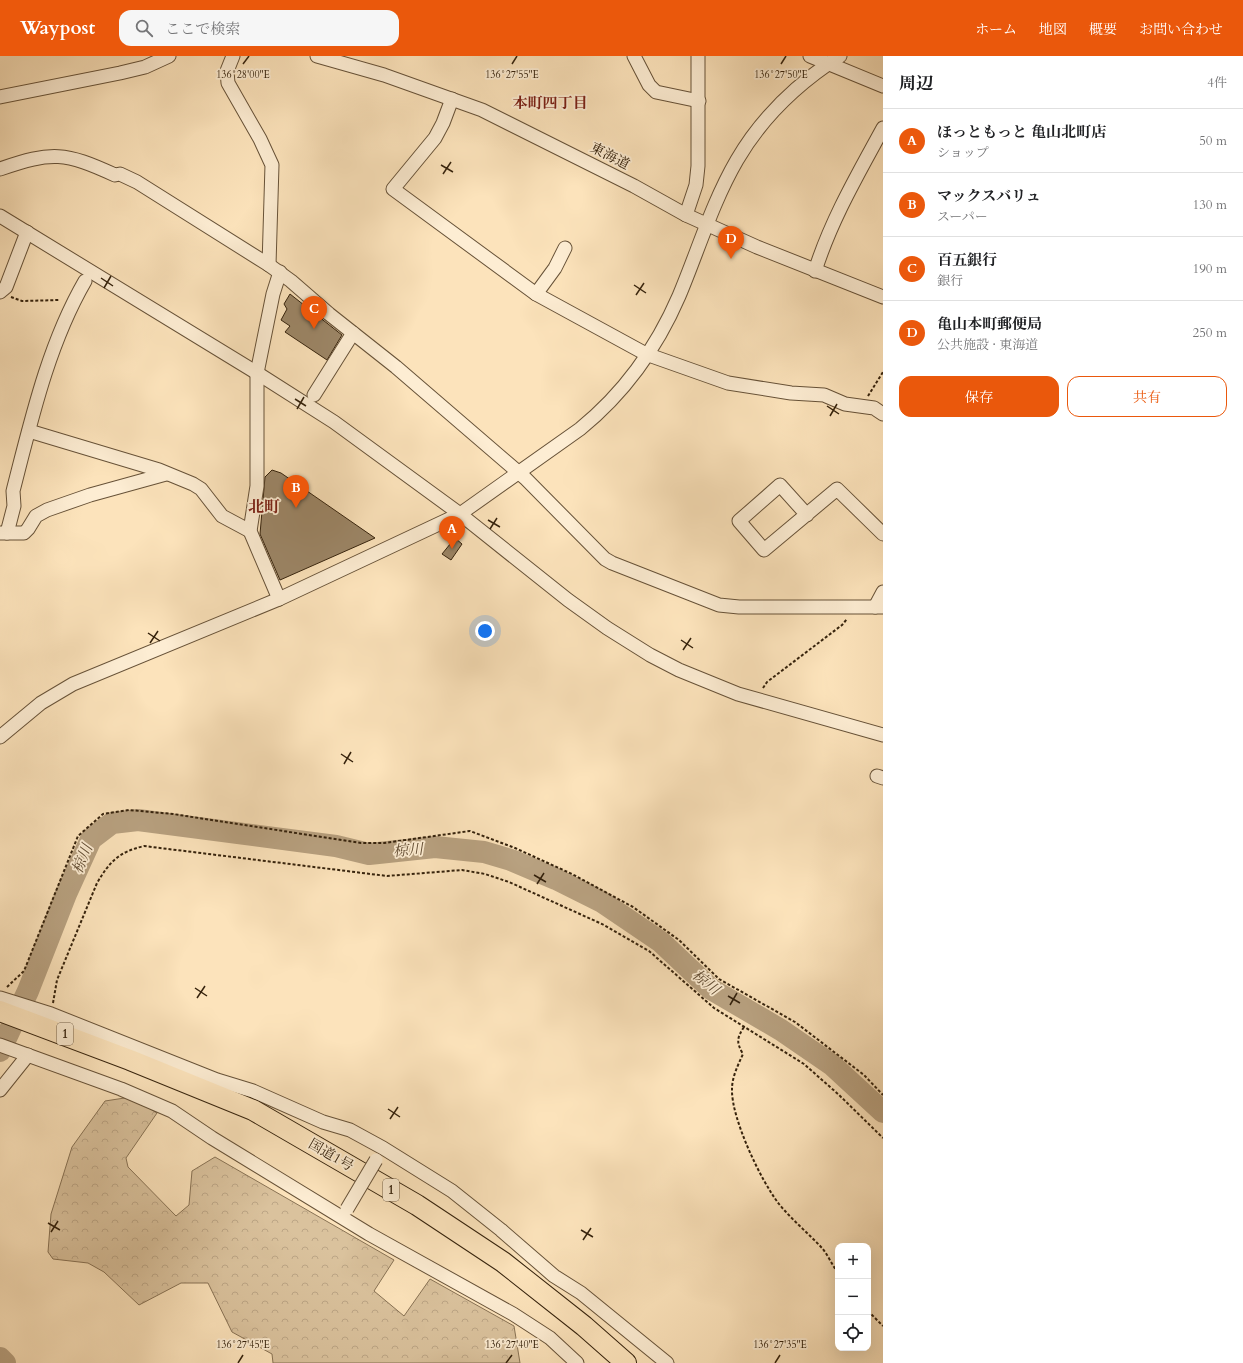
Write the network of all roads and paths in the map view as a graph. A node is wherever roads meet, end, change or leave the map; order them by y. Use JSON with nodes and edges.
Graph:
{"nodes":[{"id":1,"x":169,"y":56,"type":"edge"},
{"id":2,"x":233,"y":56,"type":"edge"},
{"id":3,"x":318,"y":56,"type":"edge"},
{"id":4,"x":634,"y":56,"type":"edge"},
{"id":5,"x":698,"y":56,"type":"edge"},
{"id":6,"x":810,"y":56,"type":"edge"},
{"id":7,"x":840,"y":56,"type":"edge"},
{"id":8,"x":827,"y":64,"type":"junction"},
{"id":9,"x":883,"y":86,"type":"edge"},
{"id":10,"x":0,"y":97,"type":"edge"},
{"id":11,"x":452,"y":99,"type":"junction"},
{"id":12,"x":699,"y":101,"type":"junction"},
{"id":13,"x":883,"y":128,"type":"edge"},
{"id":14,"x":0,"y":169,"type":"edge"},
{"id":15,"x":686,"y":215,"type":"junction"},
{"id":16,"x":0,"y":216,"type":"edge"},
{"id":17,"x":706,"y":224,"type":"junction"},
{"id":18,"x":27,"y":232,"type":"junction"},
{"id":19,"x":565,"y":248,"type":"dead end"},
{"id":20,"x":269,"y":264,"type":"junction"},
{"id":21,"x":815,"y":270,"type":"junction"},
{"id":22,"x":280,"y":272,"type":"junction"},
{"id":23,"x":85,"y":281,"type":"dead end"},
{"id":24,"x":4,"y":294,"type":"edge"},
{"id":25,"x":536,"y":294,"type":"junction"},
{"id":26,"x":883,"y":297,"type":"edge"},
{"id":27,"x":74,"y":300,"type":"junction"},
{"id":28,"x":353,"y":333,"type":"junction"},
{"id":29,"x":646,"y":354,"type":"junction"},
{"id":30,"x":883,"y":372,"type":"edge"},
{"id":31,"x":257,"y":373,"type":"junction"},
{"id":32,"x":314,"y":395,"type":"dead end"},
{"id":33,"x":865,"y":407,"type":"junction"},
{"id":34,"x":883,"y":414,"type":"edge"},
{"id":35,"x":29,"y":431,"type":"junction"},
{"id":36,"x":518,"y":472,"type":"junction"},
{"id":37,"x":166,"y":474,"type":"junction"},
{"id":38,"x":460,"y":514,"type":"junction"},
{"id":39,"x":807,"y":515,"type":"junction"},
{"id":40,"x":250,"y":531,"type":"junction"},
{"id":41,"x":4,"y":533,"type":"edge"},
{"id":42,"x":883,"y":534,"type":"edge"},
{"id":43,"x":883,"y":592,"type":"edge"},
{"id":44,"x":279,"y":600,"type":"junction"},
{"id":45,"x":856,"y":607,"type":"junction"},
{"id":46,"x":879,"y":607,"type":"edge"},
{"id":47,"x":756,"y":699,"type":"junction"},
{"id":48,"x":883,"y":735,"type":"edge"},
{"id":49,"x":0,"y":737,"type":"edge"},
{"id":50,"x":3,"y":1000,"type":"edge"},
{"id":51,"x":45,"y":1013,"type":"junction"},
{"id":52,"x":744,"y":1027,"type":"junction"},
{"id":53,"x":0,"y":1045,"type":"edge"},
{"id":54,"x":25,"y":1053,"type":"junction"},
{"id":55,"x":0,"y":1090,"type":"edge"},
{"id":56,"x":883,"y":1095,"type":"edge"},
{"id":57,"x":883,"y":1138,"type":"edge"},
{"id":58,"x":383,"y":1148,"type":"junction"},
{"id":59,"x":345,"y":1213,"type":"junction"},
{"id":60,"x":835,"y":1268,"type":"edge"},
{"id":61,"x":871,"y":1314,"type":"edge"},
{"id":62,"x":883,"y":1326,"type":"edge"},
{"id":63,"x":578,"y":1363,"type":"edge"},
{"id":64,"x":626,"y":1363,"type":"edge"},
{"id":65,"x":667,"y":1363,"type":"edge"}],
"edges":[{"from":1,"to":10,"type":"street"},
{"from":2,"to":20,"type":"street"},
{"from":3,"to":11,"type":"street","name":"東海道"},
{"from":4,"to":12,"type":"street"},
{"from":5,"to":12,"type":"street"},
{"from":6,"to":8,"type":"street"},
{"from":7,"to":8,"type":"street"},
{"from":8,"to":9,"type":"street"},
{"from":8,"to":17,"type":"street"},
{"from":11,"to":15,"type":"street","name":"東海道"},
{"from":11,"to":25,"type":"street"},
{"from":12,"to":15,"type":"street"},
{"from":13,"to":21,"type":"street"},
{"from":14,"to":20,"type":"street"},
{"from":15,"to":17,"type":"street","name":"東海道"},
{"from":16,"to":18,"type":"street"},
{"from":17,"to":21,"type":"street","name":"東海道"},
{"from":17,"to":29,"type":"street"},
{"from":18,"to":24,"type":"street"},
{"from":18,"to":31,"type":"street"},
{"from":19,"to":25,"type":"street"},
{"from":20,"to":22,"type":"street"},
{"from":21,"to":26,"type":"street","name":"東海道"},
{"from":22,"to":28,"type":"street"},
{"from":22,"to":31,"type":"street"},
{"from":23,"to":27,"type":"street"},
{"from":24,"to":27,"type":"path"},
{"from":25,"to":29,"type":"street"},
{"from":27,"to":35,"type":"street"},
{"from":28,"to":32,"type":"street"},
{"from":28,"to":36,"type":"street"},
{"from":29,"to":33,"type":"street"},
{"from":29,"to":36,"type":"street"},
{"from":30,"to":33,"type":"path"},
{"from":31,"to":38,"type":"street"},
{"from":31,"to":40,"type":"street"},
{"from":33,"to":34,"type":"street"},
{"from":35,"to":37,"type":"street"},
{"from":35,"to":41,"type":"street"},
{"from":36,"to":38,"type":"street"},
{"from":36,"to":45,"type":"street"},
{"from":37,"to":40,"type":"street"},
{"from":37,"to":41,"type":"street"},
{"from":38,"to":44,"type":"street"},
{"from":38,"to":47,"type":"street"},
{"from":39,"to":39,"type":"street"},
{"from":39,"to":42,"type":"street"},
{"from":40,"to":44,"type":"street"},
{"from":43,"to":46,"type":"street"},
{"from":44,"to":49,"type":"street"},
{"from":45,"to":46,"type":"street"},
{"from":45,"to":47,"type":"path"},
{"from":47,"to":48,"type":"street"},
{"from":50,"to":51,"type":"street"},
{"from":50,"to":56,"type":"path"},
{"from":50,"to":64,"type":"highway","name":"国道1号","number":"1"},
{"from":51,"to":52,"type":"path"},
{"from":51,"to":58,"type":"street"},
{"from":52,"to":57,"type":"path"},
{"from":52,"to":60,"type":"path"},
{"from":53,"to":54,"type":"street"},
{"from":54,"to":55,"type":"street"},
{"from":54,"to":59,"type":"street"},
{"from":58,"to":59,"type":"street","bridge":true},
{"from":58,"to":65,"type":"street"},
{"from":59,"to":63,"type":"street"},
{"from":61,"to":62,"type":"path"}]}
